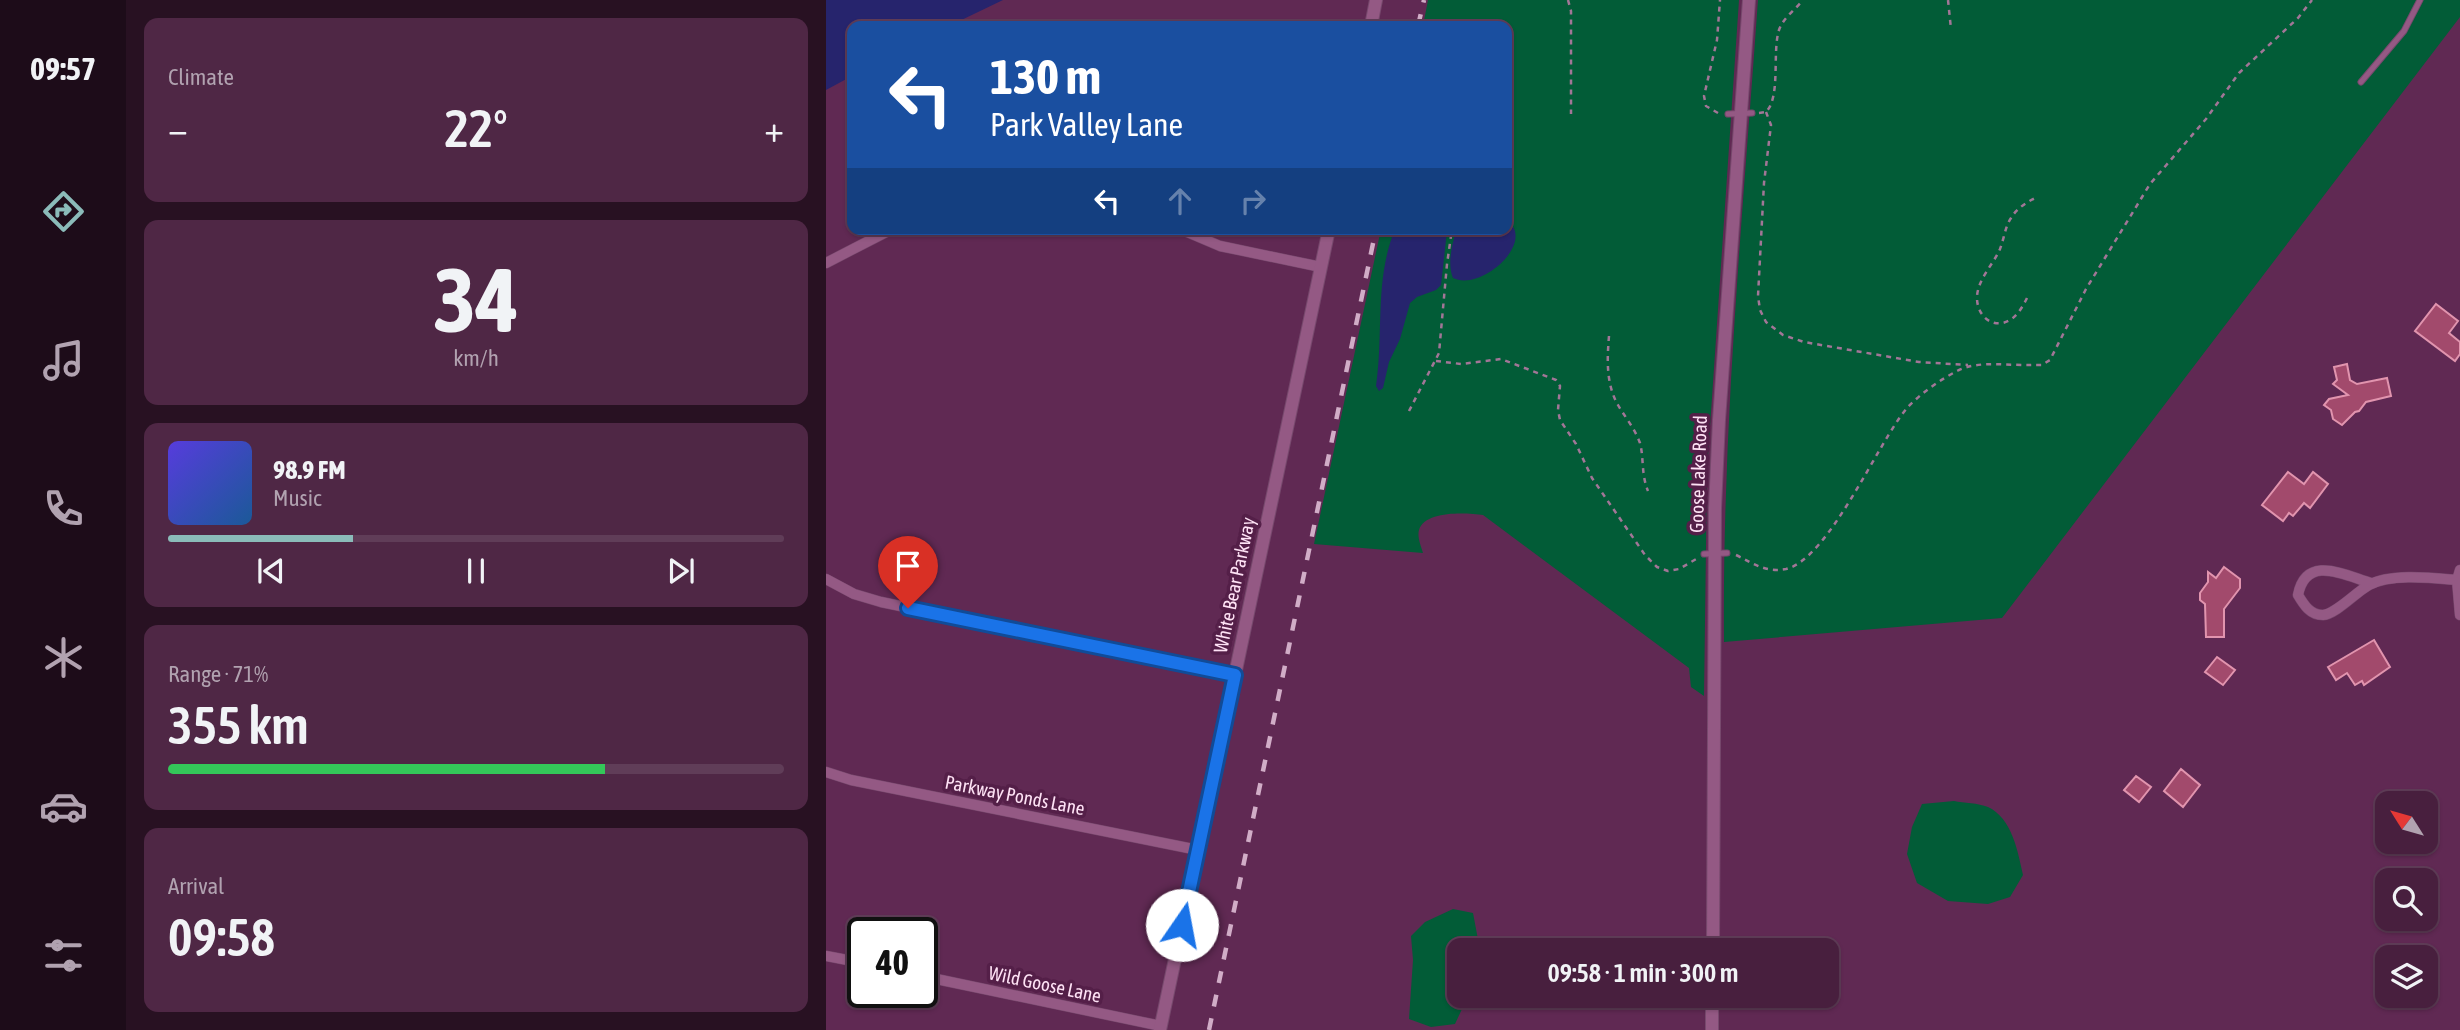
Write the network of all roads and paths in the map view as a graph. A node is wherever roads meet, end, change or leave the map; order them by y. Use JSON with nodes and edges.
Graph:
{"nodes":[{"id":1,"x":1376,"y":0,"type":"edge"},
{"id":2,"x":1568,"y":0,"type":"edge"},
{"id":3,"x":1720,"y":0,"type":"edge"},
{"id":4,"x":1749,"y":0,"type":"edge"},
{"id":5,"x":1803,"y":0,"type":"edge"},
{"id":6,"x":1948,"y":0,"type":"edge"},
{"id":7,"x":2312,"y":0,"type":"edge"},
{"id":8,"x":2420,"y":0,"type":"edge"},
{"id":9,"x":1372,"y":21,"type":"edge"},
{"id":10,"x":1951,"y":29,"type":"dead end"},
{"id":11,"x":2361,"y":82,"type":"dead end"},
{"id":12,"x":1766,"y":112,"type":"junction"},
{"id":13,"x":1740,"y":113,"type":"junction"},
{"id":14,"x":1571,"y":114,"type":"dead end"},
{"id":15,"x":2037,"y":197,"type":"dead end"},
{"id":16,"x":880,"y":235,"type":"edge"},
{"id":17,"x":1194,"y":235,"type":"edge"},
{"id":18,"x":1328,"y":235,"type":"edge"},
{"id":19,"x":1451,"y":235,"type":"edge"},
{"id":20,"x":826,"y":263,"type":"edge"},
{"id":21,"x":1321,"y":267,"type":"junction"},
{"id":22,"x":2027,"y":298,"type":"dead end"},
{"id":23,"x":1609,"y":336,"type":"dead end"},
{"id":24,"x":1436,"y":361,"type":"junction"},
{"id":25,"x":1975,"y":365,"type":"junction"},
{"id":26,"x":1409,"y":411,"type":"dead end"},
{"id":27,"x":1648,"y":491,"type":"dead end"},
{"id":28,"x":1715,"y":553,"type":"junction"},
{"id":29,"x":2458,"y":575,"type":"edge"},
{"id":30,"x":826,"y":579,"type":"edge"},
{"id":31,"x":2371,"y":583,"type":"junction"},
{"id":32,"x":2460,"y":615,"type":"edge"},
{"id":33,"x":1235,"y":675,"type":"junction"},
{"id":34,"x":826,"y":772,"type":"edge"},
{"id":35,"x":1198,"y":850,"type":"junction"},
{"id":36,"x":1713,"y":938,"type":"edge"},
{"id":37,"x":826,"y":956,"type":"edge"},
{"id":38,"x":847,"y":960,"type":"edge"},
{"id":39,"x":938,"y":979,"type":"edge"},
{"id":40,"x":1712,"y":1008,"type":"edge"},
{"id":41,"x":1161,"y":1028,"type":"edge"},
{"id":42,"x":1712,"y":1030,"type":"edge"}],
"edges":[{"from":1,"to":9,"type":"street"},
{"from":2,"to":14,"type":"path"},
{"from":3,"to":13,"type":"path"},
{"from":4,"to":13,"type":"street","name":"Goose Lake Road"},
{"from":5,"to":12,"type":"path"},
{"from":6,"to":10,"type":"path"},
{"from":7,"to":25,"type":"path"},
{"from":8,"to":11,"type":"lane"},
{"from":12,"to":13,"type":"path"},
{"from":12,"to":25,"type":"path"},
{"from":13,"to":28,"type":"street","name":"Goose Lake Road"},
{"from":15,"to":22,"type":"path"},
{"from":16,"to":20,"type":"street"},
{"from":17,"to":21,"type":"street"},
{"from":18,"to":21,"type":"street","name":"White Bear Parkway"},
{"from":19,"to":24,"type":"path"},
{"from":21,"to":33,"type":"street","name":"White Bear Parkway"},
{"from":23,"to":27,"type":"path"},
{"from":24,"to":26,"type":"path"},
{"from":24,"to":28,"type":"path"},
{"from":25,"to":28,"type":"path"},
{"from":28,"to":36,"type":"street","name":"Goose Lake Road"},
{"from":29,"to":31,"type":"street"},
{"from":29,"to":32,"type":"street"},
{"from":30,"to":33,"type":"street"},
{"from":31,"to":31,"type":"street"},
{"from":33,"to":35,"type":"street","name":"White Bear Parkway"},
{"from":34,"to":35,"type":"street","name":"Parkway Ponds Lane"},
{"from":35,"to":41,"type":"street","name":"White Bear Parkway"},
{"from":37,"to":38,"type":"street"},
{"from":39,"to":41,"type":"street","name":"Wild Goose Lane"},
{"from":40,"to":42,"type":"street"}]}
